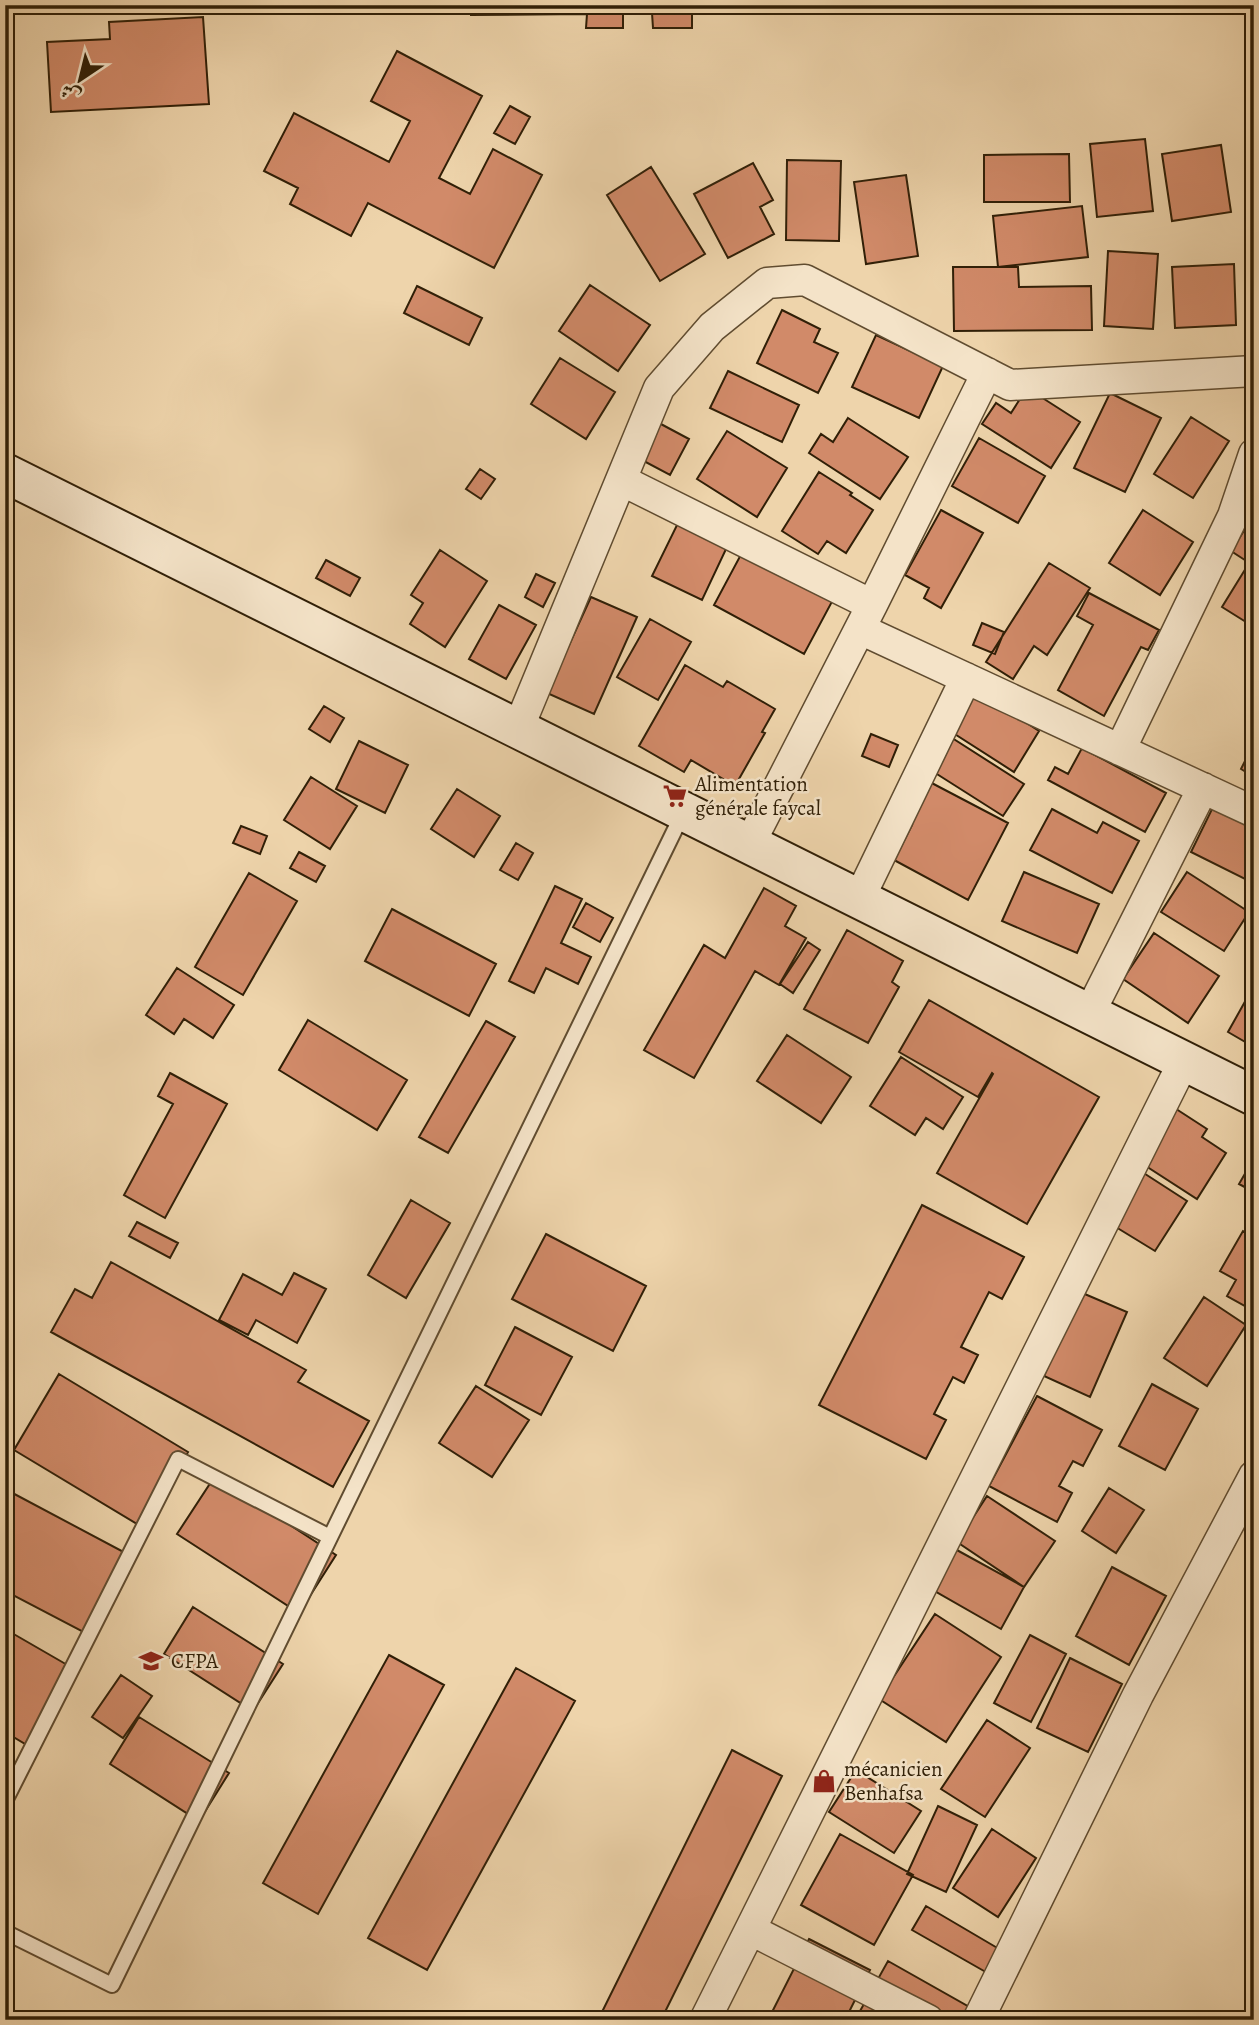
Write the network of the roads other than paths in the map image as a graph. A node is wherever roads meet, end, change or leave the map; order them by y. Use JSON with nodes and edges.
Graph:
{"nodes":[{"id":1,"x":1254,"y":371,"type":"edge"},
{"id":2,"x":987,"y":373,"type":"junction"},
{"id":3,"x":1254,"y":454,"type":"edge"},
{"id":4,"x":5,"y":473,"type":"edge"},
{"id":5,"x":621,"y":480,"type":"junction"},
{"id":6,"x":866,"y":617,"type":"junction"},
{"id":7,"x":966,"y":678,"type":"junction"},
{"id":8,"x":518,"y":729,"type":"junction"},
{"id":9,"x":1120,"y":750,"type":"junction"},
{"id":10,"x":1203,"y":789,"type":"junction"},
{"id":11,"x":683,"y":812,"type":"junction"},
{"id":12,"x":1254,"y":812,"type":"edge"},
{"id":13,"x":749,"y":845,"type":"junction"},
{"id":14,"x":859,"y":899,"type":"junction"},
{"id":15,"x":1089,"y":1014,"type":"junction"},
{"id":16,"x":1184,"y":1061,"type":"junction"},
{"id":17,"x":1254,"y":1096,"type":"edge"},
{"id":18,"x":1254,"y":1476,"type":"edge"},
{"id":19,"x":330,"y":1537,"type":"junction"},
{"id":20,"x":5,"y":1801,"type":"edge"},
{"id":21,"x":751,"y":1930,"type":"junction"},
{"id":22,"x":5,"y":1932,"type":"edge"},
{"id":23,"x":705,"y":2020,"type":"edge"},
{"id":24,"x":928,"y":2020,"type":"edge"},
{"id":25,"x":978,"y":2020,"type":"edge"}],
"edges":[{"from":1,"to":2,"type":"street"},
{"from":2,"to":5,"type":"street"},
{"from":2,"to":6,"type":"street"},
{"from":3,"to":9,"type":"street"},
{"from":4,"to":8,"type":"street"},
{"from":5,"to":6,"type":"street"},
{"from":5,"to":8,"type":"street"},
{"from":6,"to":7,"type":"street"},
{"from":6,"to":13,"type":"street"},
{"from":7,"to":9,"type":"street"},
{"from":7,"to":14,"type":"street"},
{"from":8,"to":11,"type":"street"},
{"from":9,"to":10,"type":"street"},
{"from":10,"to":12,"type":"street"},
{"from":10,"to":15,"type":"street"},
{"from":11,"to":13,"type":"street"},
{"from":11,"to":19,"type":"lane"},
{"from":13,"to":14,"type":"street"},
{"from":14,"to":15,"type":"street"},
{"from":15,"to":16,"type":"street"},
{"from":16,"to":17,"type":"street"},
{"from":16,"to":21,"type":"street"},
{"from":18,"to":25,"type":"street"},
{"from":19,"to":20,"type":"lane"},
{"from":19,"to":22,"type":"lane"},
{"from":21,"to":23,"type":"street"},
{"from":21,"to":24,"type":"street"}]}
